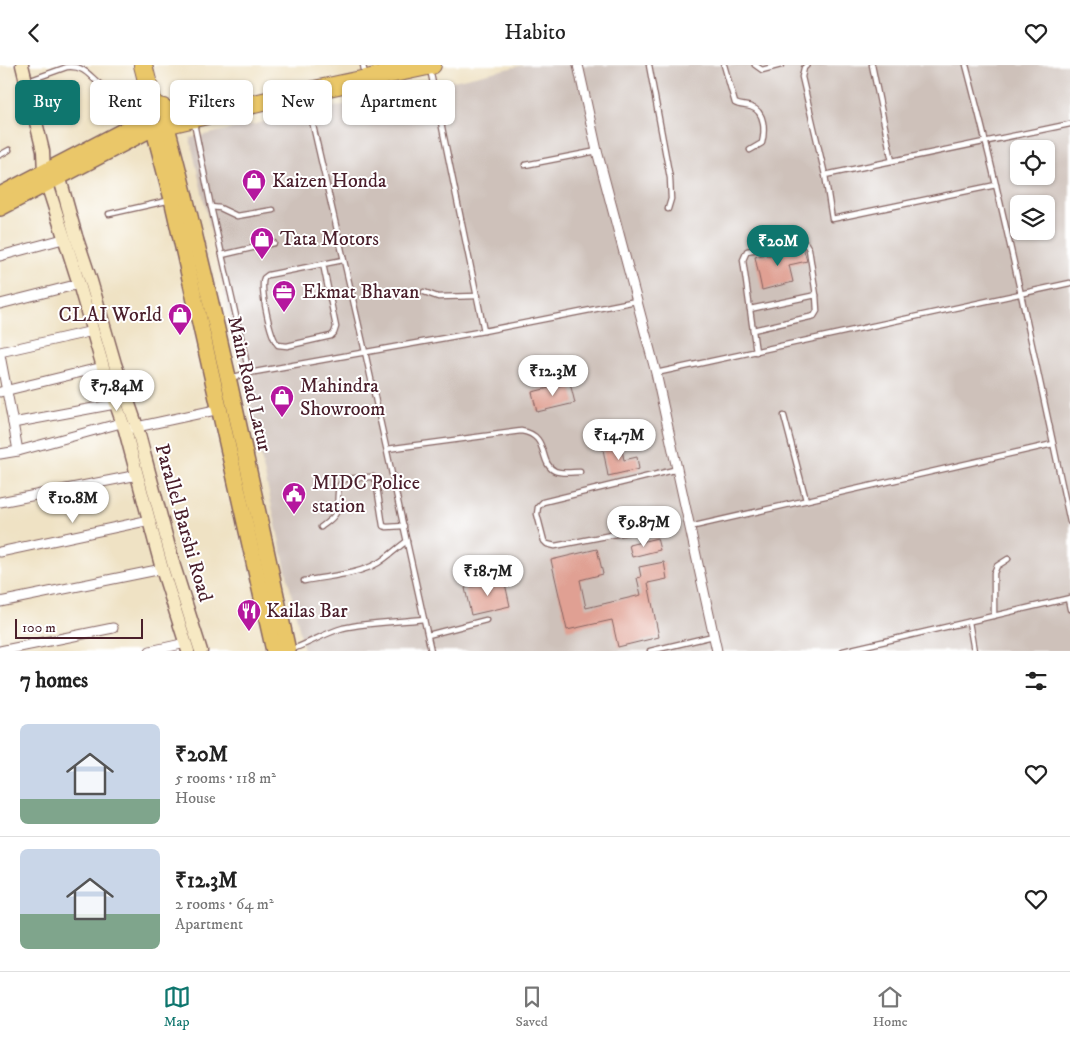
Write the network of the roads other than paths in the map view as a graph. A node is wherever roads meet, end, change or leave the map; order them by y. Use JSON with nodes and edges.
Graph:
{"nodes":[{"id":1,"x":22,"y":65,"type":"edge"},
{"id":2,"x":143,"y":65,"type":"edge"},
{"id":3,"x":152,"y":65,"type":"edge"},
{"id":4,"x":386,"y":65,"type":"edge"},
{"id":5,"x":431,"y":65,"type":"edge"},
{"id":6,"x":578,"y":65,"type":"edge"},
{"id":7,"x":649,"y":65,"type":"edge"},
{"id":8,"x":724,"y":65,"type":"edge"},
{"id":9,"x":755,"y":65,"type":"edge"},
{"id":10,"x":781,"y":65,"type":"edge"},
{"id":11,"x":807,"y":65,"type":"edge"},
{"id":12,"x":872,"y":65,"type":"edge"},
{"id":13,"x":966,"y":65,"type":"edge"},
{"id":14,"x":364,"y":67,"type":"edge"},
{"id":15,"x":27,"y":80,"type":"edge"},
{"id":16,"x":30,"y":80,"type":"edge"},
{"id":17,"x":96,"y":80,"type":"edge"},
{"id":18,"x":147,"y":80,"type":"edge"},
{"id":19,"x":154,"y":80,"type":"edge"},
{"id":20,"x":332,"y":84,"type":"edge"},
{"id":21,"x":160,"y":120,"type":"edge"},
{"id":22,"x":160,"y":123,"type":"edge"},
{"id":23,"x":1070,"y":124,"type":"edge"},
{"id":24,"x":37,"y":125,"type":"edge"},
{"id":25,"x":149,"y":125,"type":"edge"},
{"id":26,"x":160,"y":125,"type":"edge"},
{"id":27,"x":195,"y":125,"type":"edge"},
{"id":28,"x":312,"y":125,"type":"edge"},
{"id":29,"x":986,"y":141,"type":"junction"},
{"id":30,"x":9,"y":150,"type":"dead end"},
{"id":31,"x":750,"y":150,"type":"dead end"},
{"id":32,"x":598,"y":151,"type":"junction"},
{"id":33,"x":0,"y":155,"type":"edge"},
{"id":34,"x":892,"y":161,"type":"junction"},
{"id":35,"x":525,"y":165,"type":"dead end"},
{"id":36,"x":51,"y":175,"type":"junction"},
{"id":37,"x":825,"y":175,"type":"junction"},
{"id":38,"x":996,"y":185,"type":"junction"},
{"id":39,"x":0,"y":195,"type":"edge"},
{"id":40,"x":172,"y":199,"type":"junction"},
{"id":41,"x":211,"y":207,"type":"junction"},
{"id":42,"x":0,"y":208,"type":"edge"},
{"id":43,"x":668,"y":209,"type":"dead end"},
{"id":44,"x":274,"y":210,"type":"dead end"},
{"id":45,"x":109,"y":214,"type":"dead end"},
{"id":46,"x":64,"y":239,"type":"junction"},
{"id":47,"x":274,"y":243,"type":"dead end"},
{"id":48,"x":222,"y":255,"type":"junction"},
{"id":49,"x":0,"y":256,"type":"edge"},
{"id":50,"x":343,"y":260,"type":"junction"},
{"id":51,"x":323,"y":264,"type":"junction"},
{"id":52,"x":1070,"y":283,"type":"edge"},
{"id":53,"x":79,"y":284,"type":"junction"},
{"id":54,"x":424,"y":292,"type":"dead end"},
{"id":55,"x":1021,"y":294,"type":"junction"},
{"id":56,"x":816,"y":295,"type":"junction"},
{"id":57,"x":478,"y":296,"type":"junction"},
{"id":58,"x":636,"y":301,"type":"junction"},
{"id":59,"x":0,"y":304,"type":"edge"},
{"id":60,"x":750,"y":309,"type":"junction"},
{"id":61,"x":753,"y":330,"type":"junction"},
{"id":62,"x":93,"y":331,"type":"junction"},
{"id":63,"x":484,"y":331,"type":"junction"},
{"id":64,"x":365,"y":352,"type":"junction"},
{"id":65,"x":756,"y":352,"type":"junction"},
{"id":66,"x":0,"y":354,"type":"edge"},
{"id":67,"x":103,"y":367,"type":"junction"},
{"id":68,"x":249,"y":373,"type":"junction"},
{"id":69,"x":656,"y":373,"type":"junction"},
{"id":70,"x":228,"y":379,"type":"junction"},
{"id":71,"x":4,"y":391,"type":"edge"},
{"id":72,"x":115,"y":404,"type":"junction"},
{"id":73,"x":220,"y":409,"type":"junction"},
{"id":74,"x":784,"y":417,"type":"dead end"},
{"id":75,"x":13,"y":423,"type":"junction"},
{"id":76,"x":127,"y":427,"type":"junction"},
{"id":77,"x":1053,"y":444,"type":"junction"},
{"id":78,"x":387,"y":449,"type":"junction"},
{"id":79,"x":18,"y":451,"type":"junction"},
{"id":80,"x":0,"y":454,"type":"edge"},
{"id":81,"x":678,"y":469,"type":"junction"},
{"id":82,"x":580,"y":472,"type":"dead end"},
{"id":83,"x":138,"y":475,"type":"junction"},
{"id":84,"x":806,"y":500,"type":"junction"},
{"id":85,"x":0,"y":502,"type":"edge"},
{"id":86,"x":150,"y":520,"type":"junction"},
{"id":87,"x":1070,"y":522,"type":"edge"},
{"id":88,"x":404,"y":526,"type":"junction"},
{"id":89,"x":321,"y":527,"type":"dead end"},
{"id":90,"x":690,"y":527,"type":"junction"},
{"id":91,"x":647,"y":529,"type":"dead end"},
{"id":92,"x":407,"y":541,"type":"junction"},
{"id":93,"x":0,"y":552,"type":"edge"},
{"id":94,"x":1008,"y":559,"type":"dead end"},
{"id":95,"x":162,"y":569,"type":"junction"},
{"id":96,"x":304,"y":581,"type":"dead end"},
{"id":97,"x":1069,"y":599,"type":"edge"},
{"id":98,"x":0,"y":601,"type":"edge"},
{"id":99,"x":1070,"y":609,"type":"edge"},
{"id":100,"x":994,"y":616,"type":"junction"},
{"id":101,"x":424,"y":619,"type":"junction"},
{"id":102,"x":486,"y":620,"type":"dead end"},
{"id":103,"x":968,"y":622,"type":"junction"},
{"id":104,"x":113,"y":628,"type":"dead end"},
{"id":105,"x":428,"y":635,"type":"junction"},
{"id":106,"x":713,"y":636,"type":"junction"},
{"id":107,"x":187,"y":647,"type":"edge"},
{"id":108,"x":0,"y":651,"type":"edge"},
{"id":109,"x":150,"y":651,"type":"edge"},
{"id":110,"x":201,"y":651,"type":"edge"},
{"id":111,"x":284,"y":651,"type":"edge"},
{"id":112,"x":431,"y":651,"type":"edge"},
{"id":113,"x":650,"y":651,"type":"edge"},
{"id":114,"x":717,"y":651,"type":"edge"},
{"id":115,"x":843,"y":651,"type":"edge"},
{"id":116,"x":974,"y":651,"type":"edge"}],
"edges":[{"from":1,"to":15,"type":"street"},
{"from":2,"to":18,"type":"highway"},
{"from":3,"to":19,"type":"highway"},
{"from":4,"to":14,"type":"highway"},
{"from":5,"to":20,"type":"highway"},
{"from":5,"to":57,"type":"lane"},
{"from":6,"to":32,"type":"street"},
{"from":7,"to":43,"type":"lane"},
{"from":8,"to":31,"type":"lane"},
{"from":9,"to":10,"type":"lane"},
{"from":11,"to":37,"type":"lane"},
{"from":12,"to":34,"type":"lane"},
{"from":13,"to":29,"type":"lane"},
{"from":14,"to":21,"type":"highway"},
{"from":16,"to":17,"type":"lane"},
{"from":22,"to":70,"type":"main road","name":"Main Road Latur"},
{"from":23,"to":29,"type":"lane"},
{"from":24,"to":36,"type":"street"},
{"from":25,"to":36,"type":"main road"},
{"from":26,"to":40,"type":"main road","name":"Main Road Latur"},
{"from":27,"to":41,"type":"lane"},
{"from":28,"to":50,"type":"lane"},
{"from":29,"to":34,"type":"lane"},
{"from":29,"to":38,"type":"lane"},
{"from":30,"to":33,"type":"lane"},
{"from":32,"to":35,"type":"lane"},
{"from":32,"to":58,"type":"street"},
{"from":34,"to":37,"type":"lane"},
{"from":36,"to":39,"type":"main road"},
{"from":36,"to":42,"type":"main road"},
{"from":36,"to":46,"type":"street"},
{"from":36,"to":76,"type":"street","name":"Parallel Barshi Road"},
{"from":37,"to":38,"type":"lane"},
{"from":38,"to":55,"type":"lane"},
{"from":40,"to":45,"type":"lane"},
{"from":40,"to":73,"type":"main road","name":"Main Road Latur"},
{"from":41,"to":44,"type":"lane"},
{"from":41,"to":48,"type":"lane"},
{"from":46,"to":49,"type":"street"},
{"from":46,"to":53,"type":"street"},
{"from":47,"to":48,"type":"lane"},
{"from":48,"to":68,"type":"lane"},
{"from":50,"to":51,"type":"lane"},
{"from":50,"to":64,"type":"lane"},
{"from":51,"to":51,"type":"lane"},
{"from":52,"to":55,"type":"lane"},
{"from":53,"to":59,"type":"street"},
{"from":53,"to":62,"type":"street"},
{"from":54,"to":57,"type":"lane"},
{"from":55,"to":65,"type":"lane"},
{"from":55,"to":77,"type":"lane"},
{"from":56,"to":60,"type":"lane"},
{"from":56,"to":60,"type":"lane"},
{"from":56,"to":61,"type":"lane"},
{"from":57,"to":63,"type":"lane"},
{"from":58,"to":63,"type":"lane"},
{"from":58,"to":69,"type":"street"},
{"from":60,"to":61,"type":"lane"},
{"from":61,"to":65,"type":"lane"},
{"from":62,"to":66,"type":"street"},
{"from":62,"to":67,"type":"street"},
{"from":63,"to":64,"type":"lane"},
{"from":64,"to":68,"type":"lane"},
{"from":64,"to":78,"type":"lane"},
{"from":65,"to":69,"type":"lane"},
{"from":66,"to":71,"type":"street"},
{"from":67,"to":71,"type":"street"},
{"from":67,"to":72,"type":"street"},
{"from":68,"to":70,"type":"lane"},
{"from":69,"to":81,"type":"street"},
{"from":70,"to":111,"type":"main road","name":"Main Road Latur"},
{"from":71,"to":75,"type":"street"},
{"from":72,"to":75,"type":"street"},
{"from":72,"to":76,"type":"street"},
{"from":73,"to":76,"type":"street"},
{"from":73,"to":111,"type":"main road","name":"Main Road Latur"},
{"from":74,"to":84,"type":"lane"},
{"from":75,"to":79,"type":"street"},
{"from":76,"to":79,"type":"street"},
{"from":76,"to":83,"type":"street"},
{"from":76,"to":110,"type":"street","name":"Parallel Barshi Road"},
{"from":77,"to":84,"type":"lane"},
{"from":77,"to":87,"type":"lane"},
{"from":78,"to":82,"type":"lane"},
{"from":78,"to":88,"type":"lane"},
{"from":79,"to":80,"type":"street"},
{"from":81,"to":90,"type":"street"},
{"from":81,"to":91,"type":"lane"},
{"from":83,"to":85,"type":"street"},
{"from":83,"to":86,"type":"street"},
{"from":84,"to":90,"type":"lane"},
{"from":86,"to":93,"type":"street"},
{"from":86,"to":95,"type":"street"},
{"from":88,"to":89,"type":"lane"},
{"from":88,"to":92,"type":"lane"},
{"from":90,"to":106,"type":"street"},
{"from":92,"to":96,"type":"lane"},
{"from":92,"to":101,"type":"lane"},
{"from":94,"to":100,"type":"lane"},
{"from":95,"to":98,"type":"street"},
{"from":95,"to":107,"type":"street"},
{"from":97,"to":99,"type":"lane"},
{"from":97,"to":100,"type":"lane"},
{"from":100,"to":103,"type":"lane"},
{"from":101,"to":105,"type":"lane"},
{"from":101,"to":111,"type":"lane"},
{"from":102,"to":105,"type":"lane"},
{"from":103,"to":115,"type":"lane"},
{"from":103,"to":116,"type":"lane"},
{"from":104,"to":108,"type":"street"},
{"from":105,"to":112,"type":"lane"},
{"from":106,"to":113,"type":"lane"},
{"from":106,"to":114,"type":"street"},
{"from":107,"to":109,"type":"street"}]}
